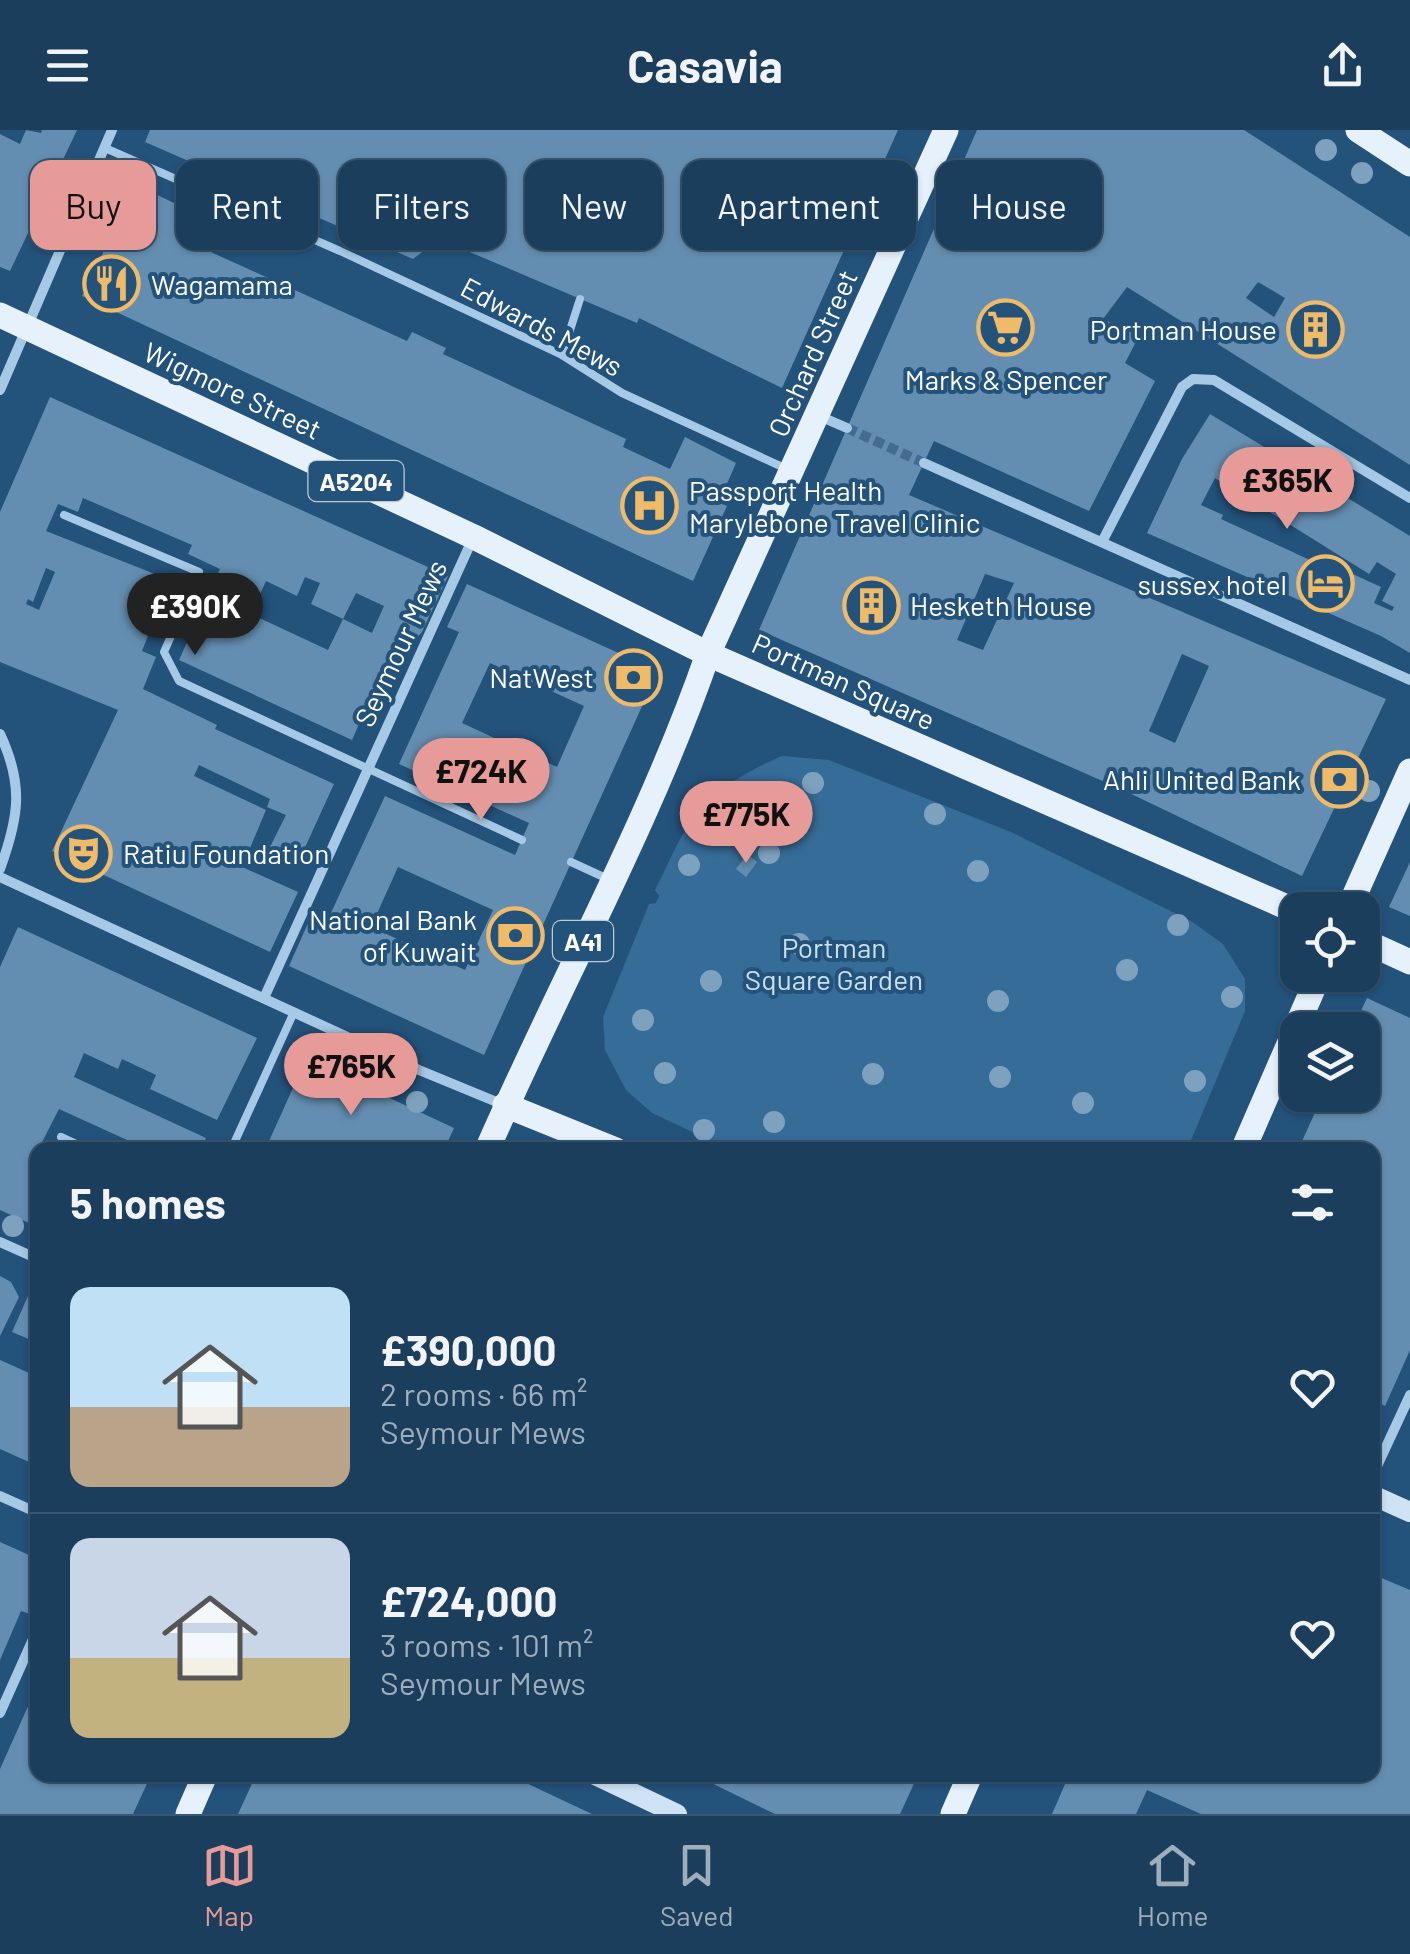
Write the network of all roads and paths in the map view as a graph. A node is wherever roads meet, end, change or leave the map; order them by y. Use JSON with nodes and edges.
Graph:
{"nodes":[{"id":1,"x":112,"y":130,"type":"edge"},
{"id":2,"x":946,"y":130,"type":"edge"},
{"id":3,"x":1358,"y":130,"type":"edge"},
{"id":4,"x":106,"y":148,"type":"junction"},
{"id":5,"x":1410,"y":164,"type":"edge"},
{"id":6,"x":580,"y":299,"type":"dead end"},
{"id":7,"x":0,"y":315,"type":"edge"},
{"id":8,"x":27,"y":327,"type":"junction"},
{"id":9,"x":562,"y":356,"type":"junction"},
{"id":10,"x":0,"y":390,"type":"edge"},
{"id":11,"x":816,"y":414,"type":"junction"},
{"id":12,"x":847,"y":428,"type":"tunnel mouth"},
{"id":13,"x":924,"y":463,"type":"tunnel mouth"},
{"id":14,"x":793,"y":472,"type":"junction"},
{"id":15,"x":1410,"y":498,"type":"edge"},
{"id":16,"x":64,"y":515,"type":"dead end"},
{"id":17,"x":474,"y":537,"type":"junction"},
{"id":18,"x":1102,"y":542,"type":"junction"},
{"id":19,"x":708,"y":654,"type":"junction"},
{"id":20,"x":1410,"y":680,"type":"edge"},
{"id":21,"x":0,"y":734,"type":"edge"},
{"id":22,"x":368,"y":768,"type":"junction"},
{"id":23,"x":1410,"y":772,"type":"edge"},
{"id":24,"x":522,"y":840,"type":"dead end"},
{"id":25,"x":572,"y":862,"type":"dead end"},
{"id":26,"x":0,"y":869,"type":"edge"},
{"id":27,"x":0,"y":877,"type":"edge"},
{"id":28,"x":612,"y":880,"type":"junction"},
{"id":29,"x":1356,"y":892,"type":"edge"},
{"id":30,"x":1280,"y":904,"type":"edge"},
{"id":31,"x":1380,"y":948,"type":"edge"},
{"id":32,"x":1410,"y":962,"type":"edge"},
{"id":33,"x":1312,"y":992,"type":"edge"},
{"id":34,"x":264,"y":998,"type":"junction"},
{"id":35,"x":294,"y":1012,"type":"junction"},
{"id":36,"x":505,"y":1105,"type":"junction"},
{"id":37,"x":60,"y":1137,"type":"dead end"},
{"id":38,"x":71,"y":1142,"type":"edge"},
{"id":39,"x":234,"y":1142,"type":"edge"},
{"id":40,"x":489,"y":1142,"type":"edge"},
{"id":41,"x":596,"y":1142,"type":"edge"},
{"id":42,"x":1246,"y":1142,"type":"edge"},
{"id":43,"x":0,"y":1242,"type":"edge"},
{"id":44,"x":30,"y":1255,"type":"edge"},
{"id":45,"x":1410,"y":1395,"type":"edge"},
{"id":46,"x":1380,"y":1460,"type":"edge"},
{"id":47,"x":0,"y":1496,"type":"edge"},
{"id":48,"x":1380,"y":1499,"type":"edge"},
{"id":49,"x":30,"y":1509,"type":"edge"},
{"id":50,"x":1410,"y":1512,"type":"edge"},
{"id":51,"x":30,"y":1646,"type":"edge"},
{"id":52,"x":0,"y":1713,"type":"edge"},
{"id":53,"x":202,"y":1782,"type":"edge"},
{"id":54,"x":610,"y":1782,"type":"edge"},
{"id":55,"x":967,"y":1782,"type":"edge"},
{"id":56,"x":188,"y":1814,"type":"edge"},
{"id":57,"x":678,"y":1814,"type":"edge"},
{"id":58,"x":953,"y":1814,"type":"edge"}],
"edges":[{"from":1,"to":4,"type":"street"},
{"from":2,"to":11,"type":"main road","name":"Orchard Street","number":"A41"},
{"from":3,"to":5,"type":"main road"},
{"from":4,"to":8,"type":"street"},
{"from":4,"to":9,"type":"lane","name":"Edwards Mews"},
{"from":6,"to":9,"type":"lane"},
{"from":7,"to":8,"type":"main road","name":"Wigmore Street","number":"A5204"},
{"from":8,"to":10,"type":"street"},
{"from":8,"to":17,"type":"main road","name":"Wigmore Street","number":"A5204"},
{"from":9,"to":14,"type":"lane","name":"Edwards Mews"},
{"from":11,"to":12,"type":"street"},
{"from":11,"to":14,"type":"main road","name":"Orchard Street","number":"A41"},
{"from":13,"to":18,"type":"street"},
{"from":14,"to":19,"type":"main road","name":"Orchard Street","number":"A41"},
{"from":15,"to":18,"type":"street"},
{"from":16,"to":22,"type":"lane","name":"Seymour Mews"},
{"from":17,"to":19,"type":"main road","name":"Wigmore Street","number":"A5204"},
{"from":17,"to":22,"type":"street","name":"Seymour Mews"},
{"from":18,"to":20,"type":"street"},
{"from":19,"to":28,"type":"main road","name":"Portman Square","number":"A41"},
{"from":19,"to":30,"type":"main road","name":"Portman Square","number":"A5204"},
{"from":21,"to":26,"type":"street"},
{"from":22,"to":24,"type":"lane","name":"Seymour Mews"},
{"from":22,"to":34,"type":"street","name":"Seymour Mews"},
{"from":23,"to":29,"type":"main road"},
{"from":25,"to":28,"type":"lane"},
{"from":27,"to":34,"type":"street"},
{"from":28,"to":36,"type":"main road","name":"Portman Square","number":"A41"},
{"from":31,"to":32,"type":"main road"},
{"from":33,"to":42,"type":"main road"},
{"from":34,"to":35,"type":"street"},
{"from":35,"to":36,"type":"street"},
{"from":35,"to":39,"type":"lane"},
{"from":36,"to":40,"type":"main road","number":"A41"},
{"from":36,"to":41,"type":"main road"},
{"from":37,"to":38,"type":"lane"},
{"from":43,"to":44,"type":"street"},
{"from":45,"to":46,"type":"street"},
{"from":47,"to":49,"type":"street"},
{"from":48,"to":50,"type":"street"},
{"from":51,"to":52,"type":"street"},
{"from":53,"to":56,"type":"main road"},
{"from":54,"to":57,"type":"street"},
{"from":55,"to":58,"type":"main road"}]}
